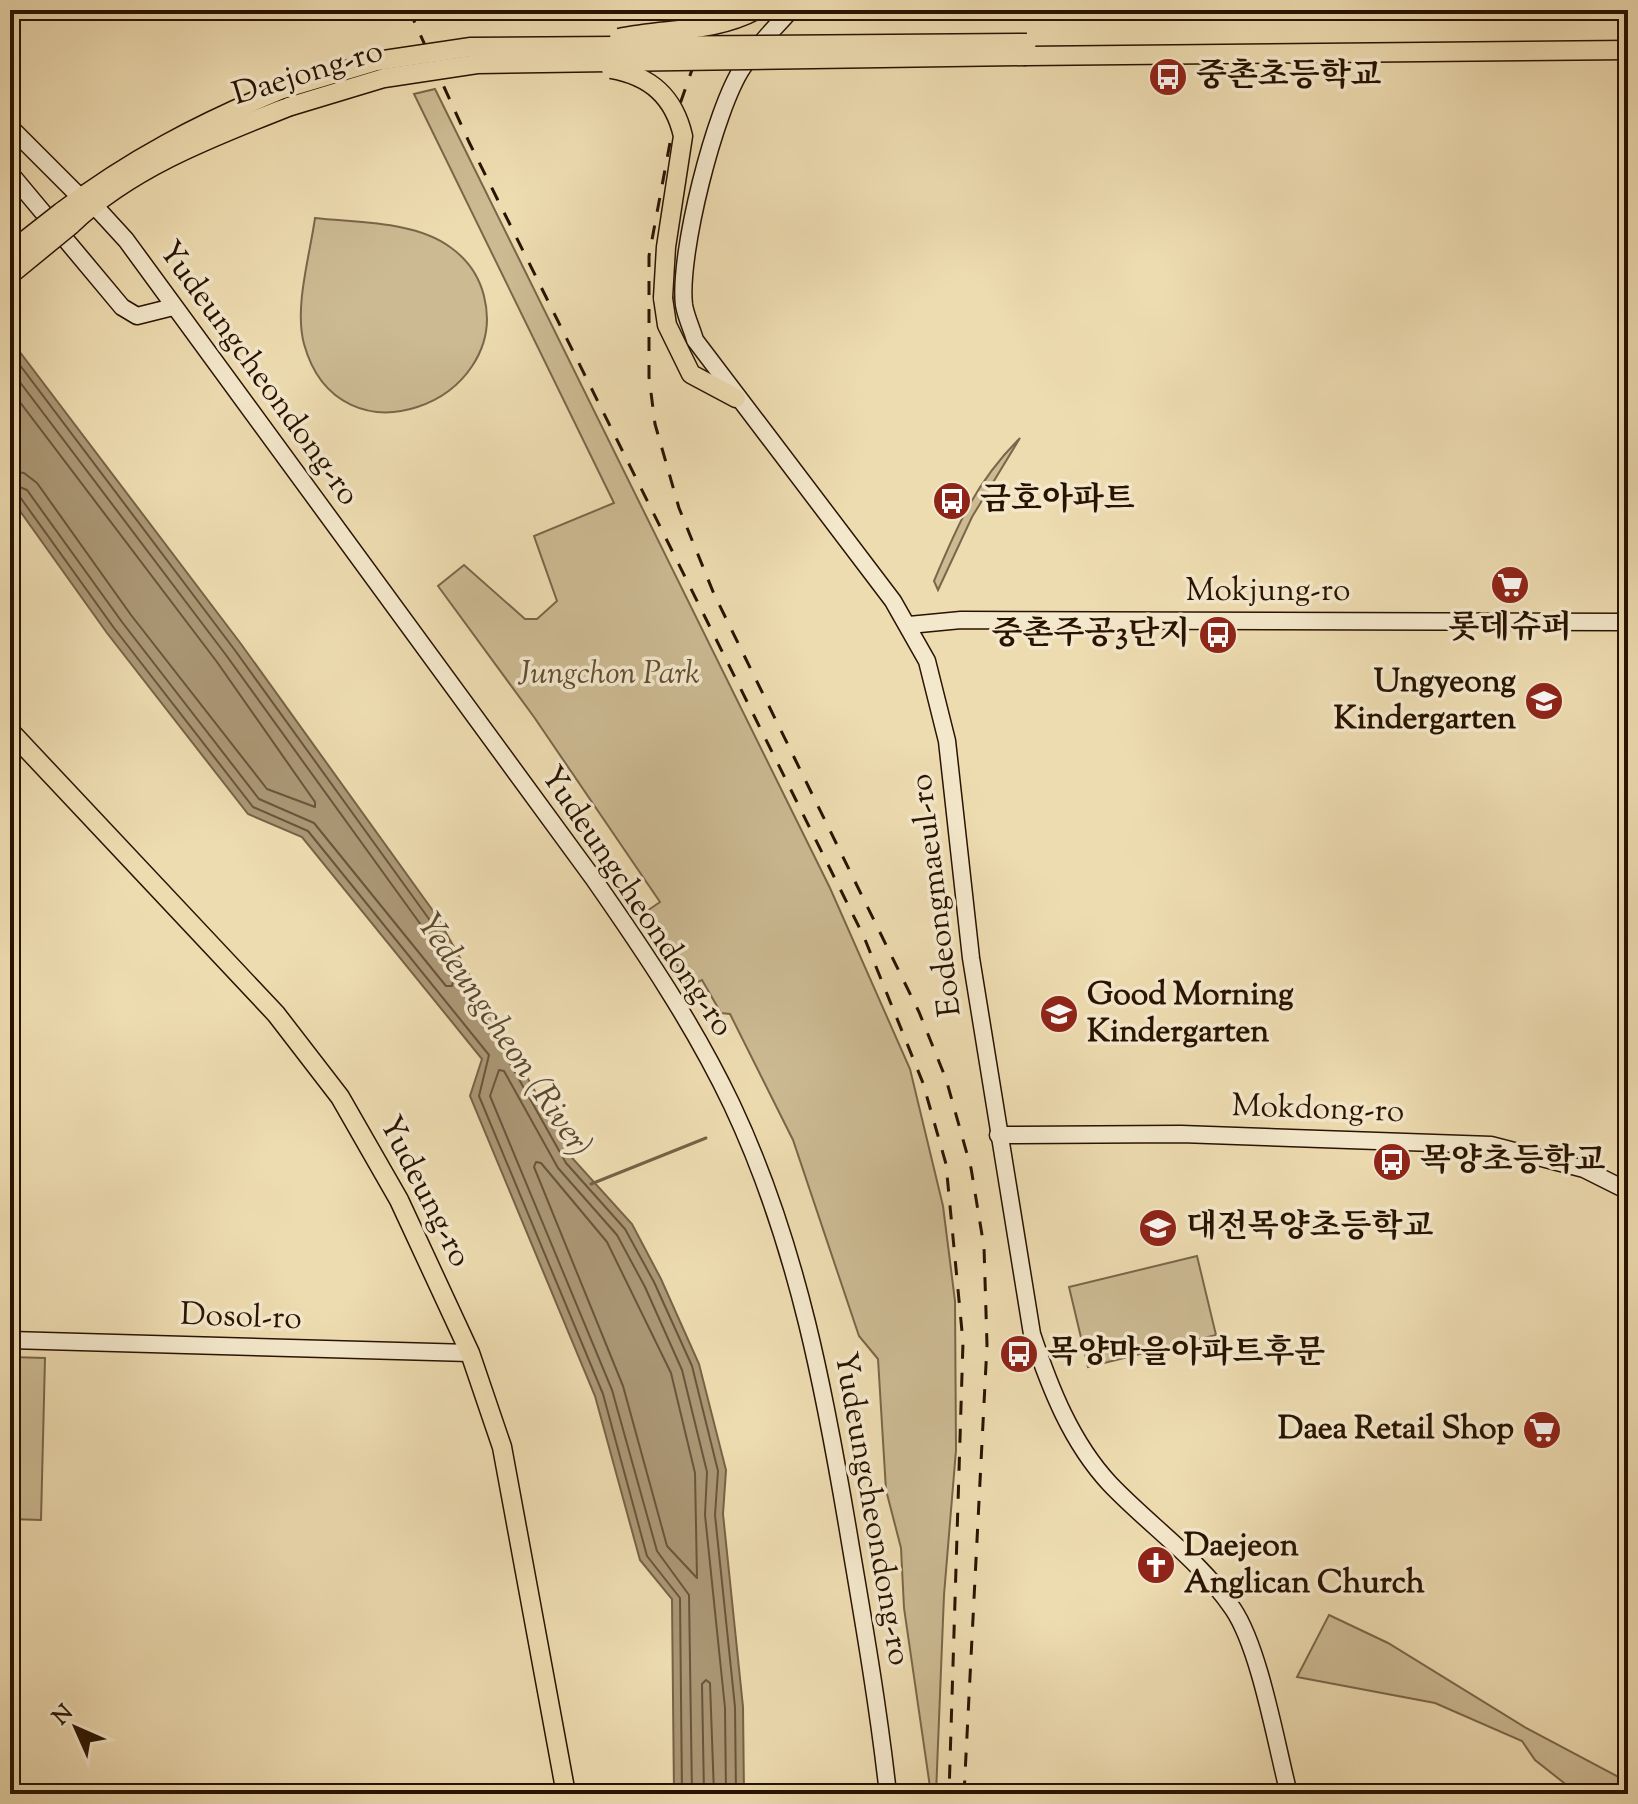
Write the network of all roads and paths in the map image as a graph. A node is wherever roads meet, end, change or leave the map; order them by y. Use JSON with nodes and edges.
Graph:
{"nodes":[{"id":1,"x":756,"y":10,"type":"edge"},
{"id":2,"x":791,"y":10,"type":"edge"},
{"id":3,"x":768,"y":36,"type":"junction"},
{"id":4,"x":1628,"y":40,"type":"edge"},
{"id":5,"x":1034,"y":50,"type":"junction"},
{"id":6,"x":1628,"y":50,"type":"edge"},
{"id":7,"x":586,"y":54,"type":"junction"},
{"id":8,"x":742,"y":68,"type":"junction"},
{"id":9,"x":10,"y":127,"type":"edge"},
{"id":10,"x":10,"y":173,"type":"edge"},
{"id":11,"x":87,"y":200,"type":"junction"},
{"id":12,"x":66,"y":219,"type":"junction"},
{"id":13,"x":10,"y":252,"type":"edge"},
{"id":14,"x":10,"y":275,"type":"edge"},
{"id":15,"x":173,"y":307,"type":"junction"},
{"id":16,"x":736,"y":398,"type":"junction"},
{"id":17,"x":1628,"y":622,"type":"edge"},
{"id":18,"x":909,"y":625,"type":"junction"},
{"id":19,"x":10,"y":731,"type":"edge"},
{"id":20,"x":998,"y":1135,"type":"junction"},
{"id":21,"x":1628,"y":1191,"type":"edge"},
{"id":22,"x":10,"y":1340,"type":"edge"},
{"id":23,"x":470,"y":1353,"type":"junction"},
{"id":24,"x":566,"y":1794,"type":"edge"},
{"id":25,"x":888,"y":1794,"type":"edge"},
{"id":26,"x":1289,"y":1794,"type":"edge"}],
"edges":[{"from":1,"to":7,"type":"main road","bridge":true},
{"from":2,"to":3,"type":"main road","name":"Eodeongmaeul-ro"},
{"from":3,"to":5,"type":"main road"},
{"from":3,"to":8,"type":"main road","name":"Eodeongmaeul-ro"},
{"from":4,"to":5,"type":"main road","name":"Daejong-ro"},
{"from":5,"to":6,"type":"main road","name":"Daejong-ro"},
{"from":5,"to":7,"type":"main road","name":"Daejong-ro","bridge":true},
{"from":5,"to":8,"type":"main road"},
{"from":7,"to":11,"type":"main road","name":"Daejong-ro","bridge":true},
{"from":7,"to":16,"type":"main road","bridge":true},
{"from":8,"to":16,"type":"main road","name":"Eodeongmaeul-ro"},
{"from":9,"to":11,"type":"main road","name":"Yudeungcheondong-ro"},
{"from":10,"to":15,"type":"main road"},
{"from":11,"to":12,"type":"main road","name":"Daejong-ro"},
{"from":11,"to":15,"type":"main road","name":"Yudeungcheondong-ro"},
{"from":12,"to":13,"type":"main road","name":"Daejong-ro","bridge":true},
{"from":12,"to":14,"type":"main road","name":"Daejong-ro","bridge":true},
{"from":15,"to":25,"type":"main road","name":"Yudeungcheondong-ro"},
{"from":16,"to":18,"type":"main road","name":"Eodeongmaeul-ro"},
{"from":17,"to":18,"type":"main road","name":"Mokjung-ro"},
{"from":18,"to":20,"type":"main road","name":"Eodeongmaeul-ro"},
{"from":19,"to":23,"type":"main road","name":"Yudeung-ro"},
{"from":20,"to":21,"type":"main road","name":"Mokdong-ro"},
{"from":20,"to":26,"type":"main road","name":"Eodeongmaeul-ro"},
{"from":22,"to":23,"type":"main road","name":"Dosol-ro"},
{"from":23,"to":24,"type":"main road","name":"Yudeung-ro"}]}
